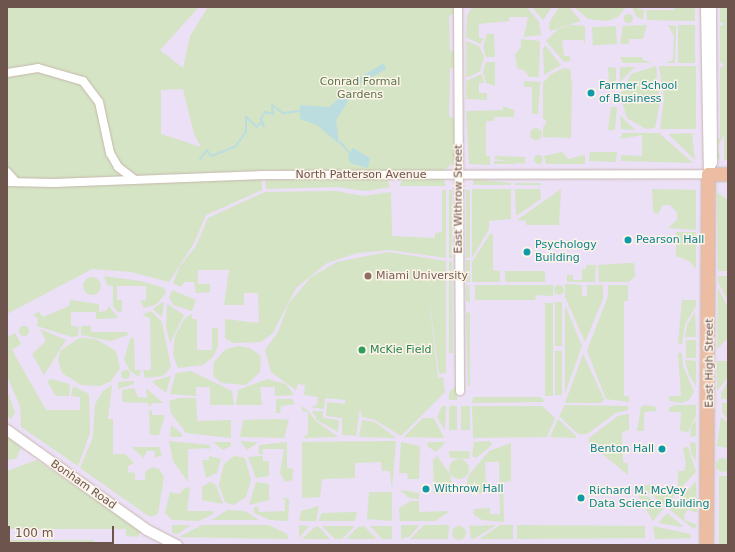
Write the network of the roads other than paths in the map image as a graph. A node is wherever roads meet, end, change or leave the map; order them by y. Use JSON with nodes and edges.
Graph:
{"nodes":[{"id":1,"x":458,"y":7,"type":"edge"},
{"id":2,"x":706,"y":7,"type":"edge"},
{"id":3,"x":712,"y":7,"type":"edge"},
{"id":4,"x":7,"y":74,"type":"edge"},
{"id":5,"x":7,"y":172,"type":"edge"},
{"id":6,"x":708,"y":174,"type":"junction"},
{"id":7,"x":728,"y":174,"type":"edge"},
{"id":8,"x":459,"y":175,"type":"junction"},
{"id":9,"x":136,"y":180,"type":"junction"},
{"id":10,"x":11,"y":181,"type":"edge"},
{"id":11,"x":460,"y":391,"type":"dead end"},
{"id":12,"x":7,"y":430,"type":"edge"},
{"id":13,"x":161,"y":542,"type":"edge"},
{"id":14,"x":177,"y":545,"type":"edge"},
{"id":15,"x":706,"y":545,"type":"edge"}],
"edges":[{"from":1,"to":8,"type":"street","name":"East Withrow Street"},
{"from":2,"to":6,"type":"street","name":"East High Street"},
{"from":3,"to":6,"type":"street","name":"East High Street"},
{"from":4,"to":9,"type":"street"},
{"from":5,"to":10,"type":"street","name":"North Patterson Avenue"},
{"from":6,"to":7,"type":"highway"},
{"from":6,"to":8,"type":"street","name":"North Patterson Avenue"},
{"from":6,"to":15,"type":"highway","name":"East High Street"},
{"from":8,"to":9,"type":"street","name":"North Patterson Avenue"},
{"from":8,"to":11,"type":"street","name":"East Withrow Street"},
{"from":9,"to":10,"type":"street","name":"North Patterson Avenue"},
{"from":12,"to":13,"type":"street","name":"Bonham Road"},
{"from":13,"to":14,"type":"street","name":"Bonham Road"}]}
